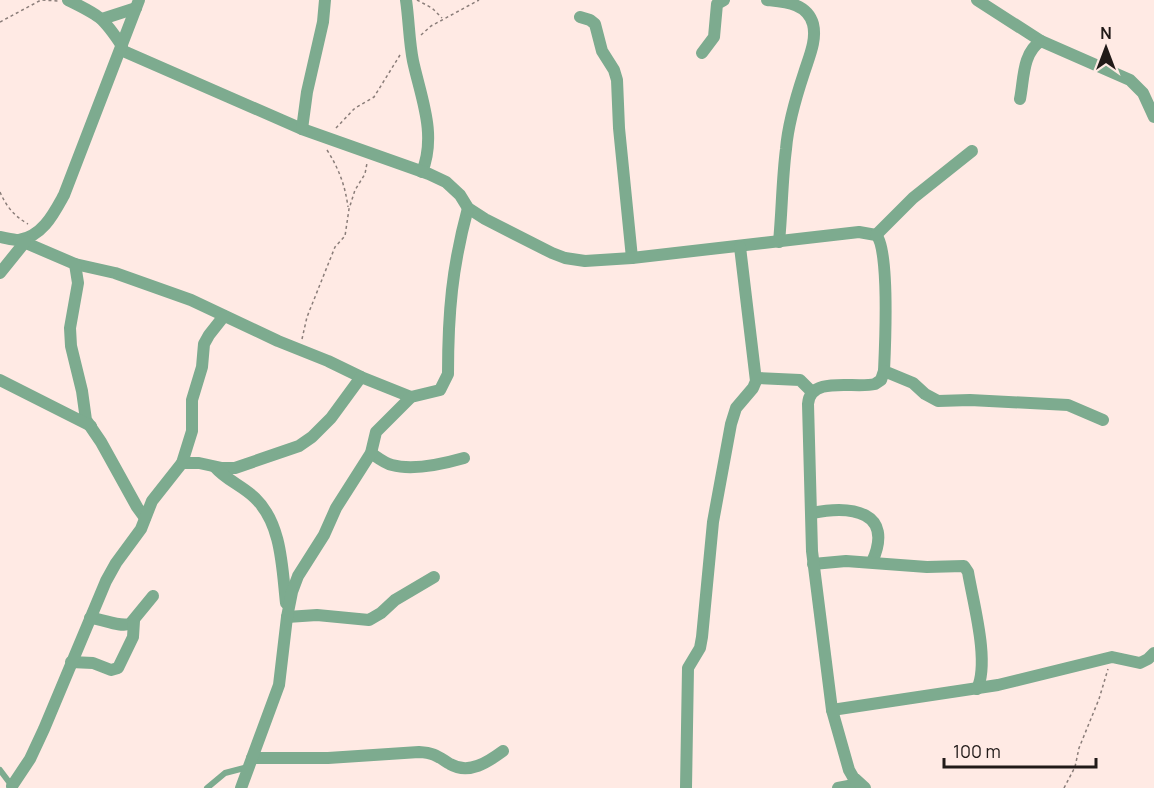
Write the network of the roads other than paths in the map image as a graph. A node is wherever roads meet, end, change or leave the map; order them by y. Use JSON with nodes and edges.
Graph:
{"nodes":[{"id":1,"x":325,"y":0,"type":"edge"},
{"id":2,"x":406,"y":0,"type":"edge"},
{"id":3,"x":724,"y":0,"type":"edge"},
{"id":4,"x":767,"y":0,"type":"edge"},
{"id":5,"x":977,"y":0,"type":"edge"},
{"id":6,"x":70,"y":1,"type":"edge"},
{"id":7,"x":794,"y":2,"type":"edge"},
{"id":8,"x":138,"y":4,"type":"edge"},
{"id":9,"x":580,"y":17,"type":"dead end"},
{"id":10,"x":102,"y":19,"type":"junction"},
{"id":11,"x":1041,"y":41,"type":"junction"},
{"id":12,"x":121,"y":48,"type":"junction"},
{"id":13,"x":702,"y":53,"type":"dead end"},
{"id":14,"x":1143,"y":93,"type":"junction"},
{"id":15,"x":1020,"y":99,"type":"dead end"},
{"id":16,"x":1154,"y":102,"type":"edge"},
{"id":17,"x":1154,"y":117,"type":"edge"},
{"id":18,"x":302,"y":129,"type":"junction"},
{"id":19,"x":972,"y":151,"type":"dead end"},
{"id":20,"x":422,"y":172,"type":"junction"},
{"id":21,"x":468,"y":208,"type":"junction"},
{"id":22,"x":876,"y":235,"type":"junction"},
{"id":23,"x":0,"y":237,"type":"edge"},
{"id":24,"x":22,"y":241,"type":"junction"},
{"id":25,"x":779,"y":242,"type":"junction"},
{"id":26,"x":740,"y":247,"type":"junction"},
{"id":27,"x":632,"y":258,"type":"junction"},
{"id":28,"x":75,"y":264,"type":"junction"},
{"id":29,"x":0,"y":273,"type":"edge"},
{"id":30,"x":224,"y":316,"type":"junction"},
{"id":31,"x":884,"y":372,"type":"junction"},
{"id":32,"x":361,"y":377,"type":"junction"},
{"id":33,"x":756,"y":378,"type":"junction"},
{"id":34,"x":0,"y":380,"type":"edge"},
{"id":35,"x":812,"y":392,"type":"junction"},
{"id":36,"x":411,"y":397,"type":"junction"},
{"id":37,"x":1103,"y":420,"type":"dead end"},
{"id":38,"x":91,"y":426,"type":"junction"},
{"id":39,"x":370,"y":453,"type":"junction"},
{"id":40,"x":464,"y":458,"type":"dead end"},
{"id":41,"x":182,"y":463,"type":"junction"},
{"id":42,"x":215,"y":467,"type":"junction"},
{"id":43,"x":812,"y":513,"type":"junction"},
{"id":44,"x":145,"y":518,"type":"junction"},
{"id":45,"x":872,"y":562,"type":"junction"},
{"id":46,"x":813,"y":564,"type":"junction"},
{"id":47,"x":434,"y":577,"type":"dead end"},
{"id":48,"x":153,"y":596,"type":"dead end"},
{"id":49,"x":287,"y":615,"type":"junction"},
{"id":50,"x":90,"y":618,"type":"junction"},
{"id":51,"x":134,"y":621,"type":"junction"},
{"id":52,"x":1154,"y":653,"type":"edge"},
{"id":53,"x":71,"y":662,"type":"junction"},
{"id":54,"x":977,"y":688,"type":"junction"},
{"id":55,"x":832,"y":710,"type":"junction"},
{"id":56,"x":503,"y":751,"type":"dead end"},
{"id":57,"x":250,"y":762,"type":"junction"},
{"id":58,"x":0,"y":770,"type":"edge"},
{"id":59,"x":862,"y":786,"type":"edge"},
{"id":60,"x":10,"y":787,"type":"edge"},
{"id":61,"x":207,"y":788,"type":"edge"},
{"id":62,"x":242,"y":788,"type":"edge"},
{"id":63,"x":686,"y":788,"type":"edge"},
{"id":64,"x":838,"y":788,"type":"edge"}],
"edges":[{"from":1,"to":18,"type":"street"},
{"from":2,"to":20,"type":"street"},
{"from":3,"to":13,"type":"street"},
{"from":4,"to":7,"type":"street"},
{"from":5,"to":11,"type":"street"},
{"from":6,"to":10,"type":"street"},
{"from":7,"to":25,"type":"street"},
{"from":8,"to":10,"type":"street"},
{"from":8,"to":12,"type":"street"},
{"from":9,"to":27,"type":"street"},
{"from":10,"to":12,"type":"street"},
{"from":11,"to":14,"type":"street"},
{"from":11,"to":15,"type":"street"},
{"from":12,"to":18,"type":"street"},
{"from":12,"to":24,"type":"street"},
{"from":14,"to":16,"type":"street"},
{"from":14,"to":17,"type":"street"},
{"from":18,"to":20,"type":"street"},
{"from":19,"to":22,"type":"street"},
{"from":20,"to":21,"type":"street"},
{"from":21,"to":27,"type":"street"},
{"from":21,"to":36,"type":"street"},
{"from":22,"to":25,"type":"street"},
{"from":22,"to":31,"type":"street"},
{"from":23,"to":24,"type":"street"},
{"from":24,"to":28,"type":"street"},
{"from":24,"to":29,"type":"street"},
{"from":25,"to":26,"type":"street"},
{"from":26,"to":27,"type":"street"},
{"from":26,"to":33,"type":"street"},
{"from":28,"to":30,"type":"street"},
{"from":28,"to":38,"type":"street"},
{"from":30,"to":32,"type":"street"},
{"from":30,"to":41,"type":"street"},
{"from":31,"to":35,"type":"street"},
{"from":31,"to":37,"type":"street"},
{"from":32,"to":36,"type":"street"},
{"from":32,"to":42,"type":"street"},
{"from":33,"to":35,"type":"street"},
{"from":33,"to":63,"type":"street"},
{"from":34,"to":38,"type":"street"},
{"from":35,"to":43,"type":"street"},
{"from":36,"to":39,"type":"street"},
{"from":38,"to":44,"type":"street"},
{"from":39,"to":40,"type":"street"},
{"from":39,"to":49,"type":"street"},
{"from":41,"to":42,"type":"street"},
{"from":41,"to":44,"type":"street"},
{"from":42,"to":49,"type":"street"},
{"from":43,"to":45,"type":"street"},
{"from":43,"to":46,"type":"street"},
{"from":44,"to":50,"type":"street"},
{"from":45,"to":46,"type":"street"},
{"from":45,"to":54,"type":"street"},
{"from":46,"to":55,"type":"street"},
{"from":47,"to":49,"type":"street"},
{"from":48,"to":51,"type":"street"},
{"from":49,"to":57,"type":"street"},
{"from":50,"to":51,"type":"street"},
{"from":50,"to":53,"type":"street"},
{"from":51,"to":53,"type":"street"},
{"from":52,"to":54,"type":"street"},
{"from":53,"to":60,"type":"street"},
{"from":54,"to":55,"type":"street"},
{"from":55,"to":59,"type":"street"},
{"from":56,"to":57,"type":"street"},
{"from":57,"to":61,"type":"lane"},
{"from":57,"to":62,"type":"street"},
{"from":58,"to":60,"type":"lane"},
{"from":59,"to":64,"type":"street"}]}
